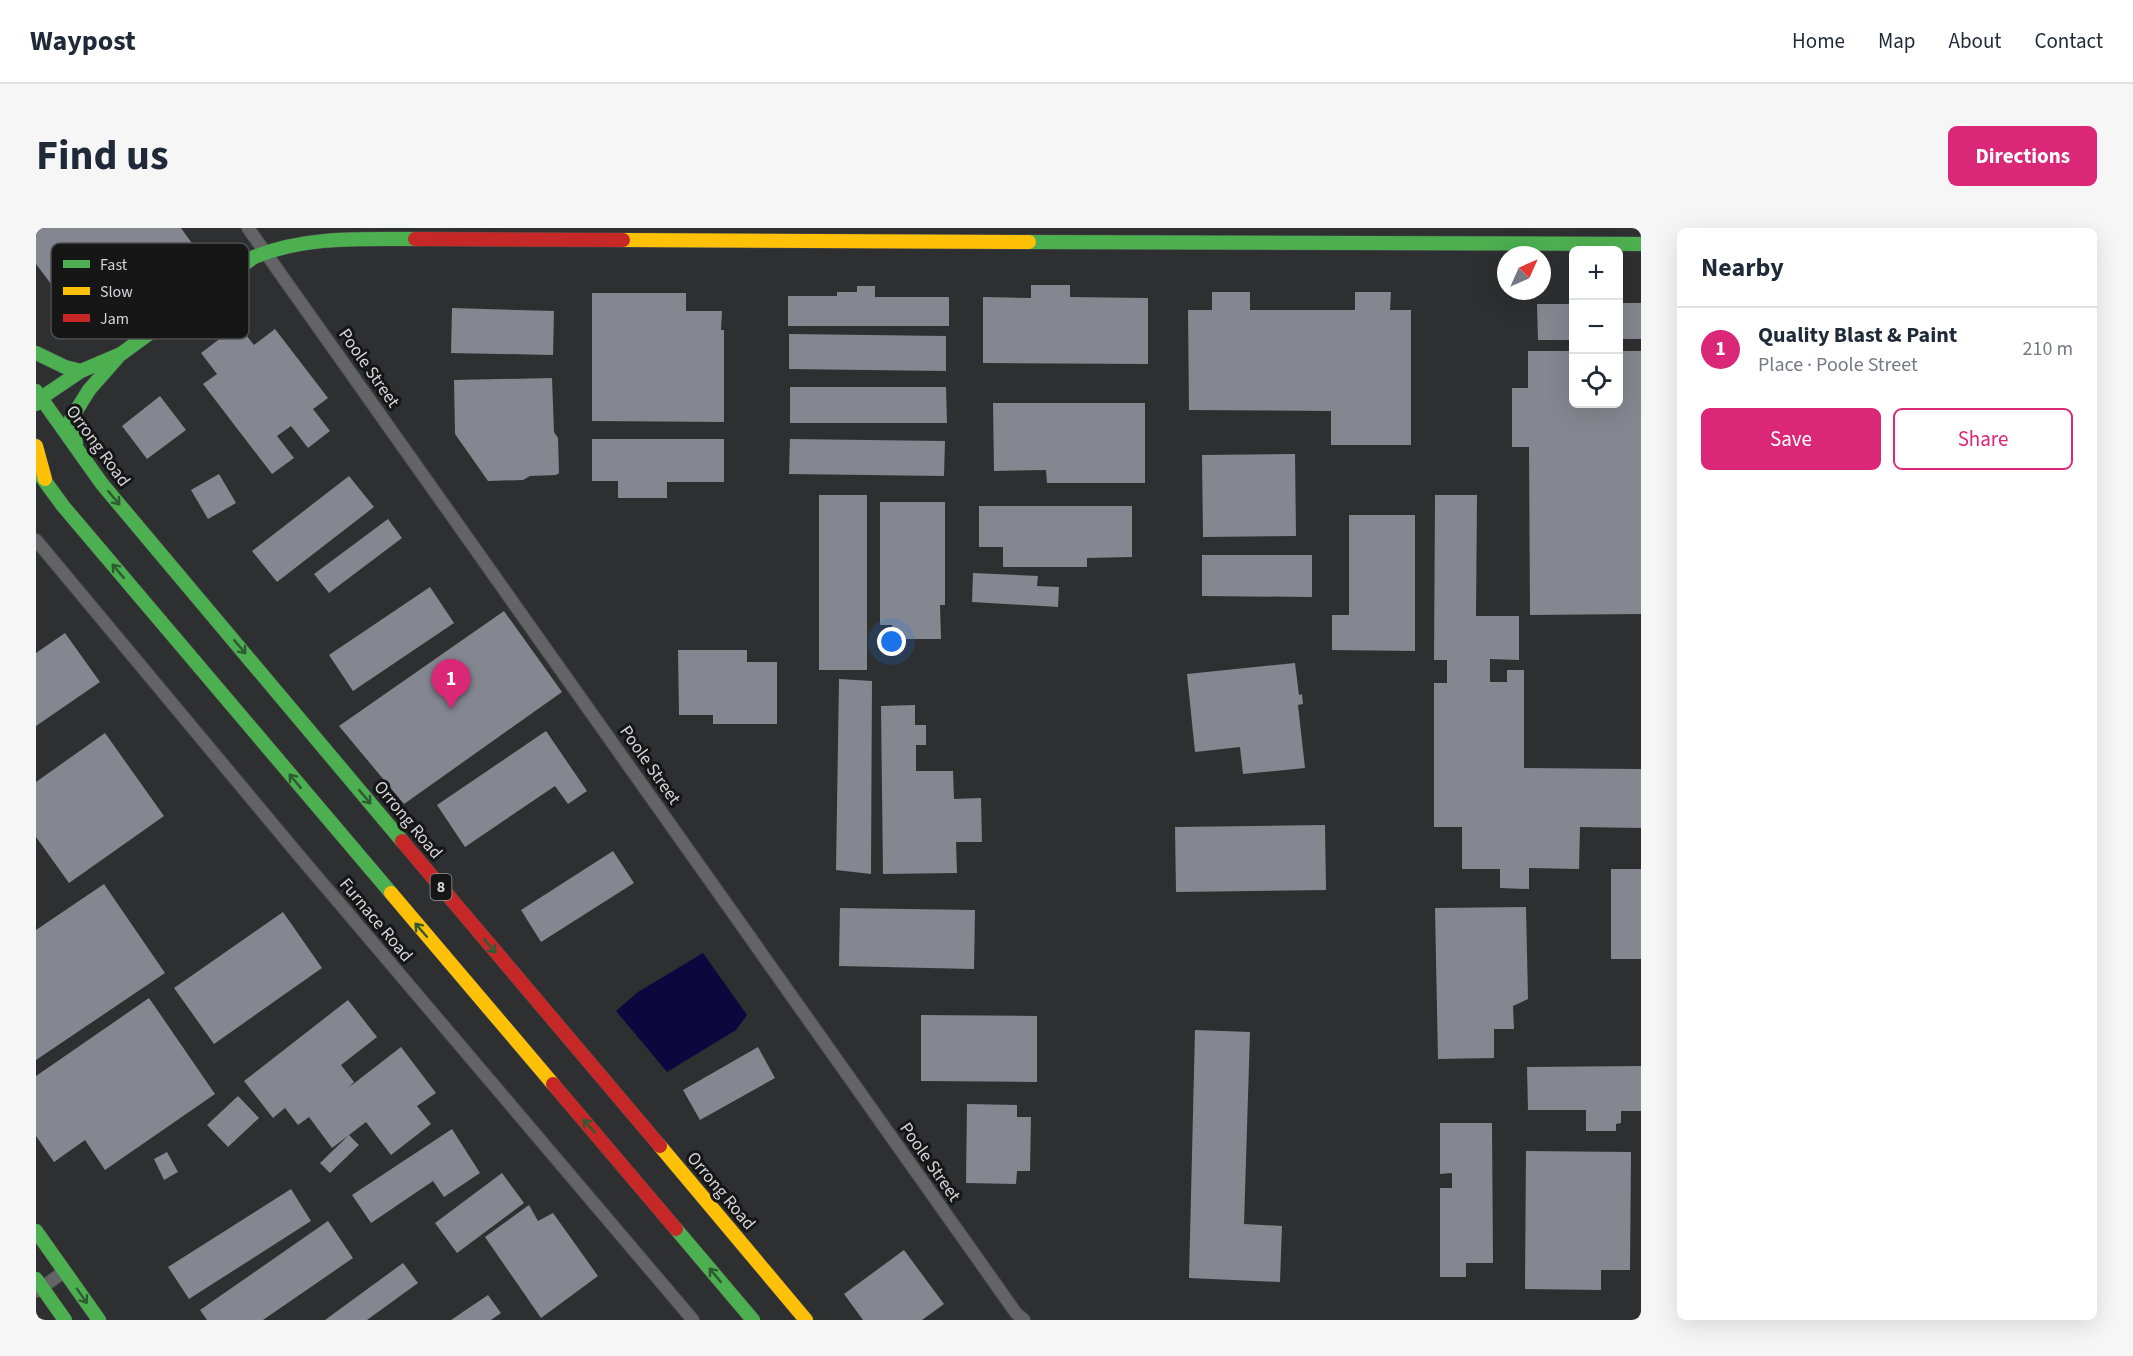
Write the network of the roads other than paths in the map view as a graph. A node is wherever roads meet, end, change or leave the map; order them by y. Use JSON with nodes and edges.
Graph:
{"nodes":[{"id":1,"x":248,"y":228,"type":"edge"},
{"id":2,"x":394,"y":234,"type":"edge"},
{"id":3,"x":1641,"y":244,"type":"edge"},
{"id":4,"x":265,"y":252,"type":"junction"},
{"id":5,"x":249,"y":262,"type":"edge"},
{"id":6,"x":142,"y":339,"type":"edge"},
{"id":7,"x":36,"y":353,"type":"edge"},
{"id":8,"x":121,"y":354,"type":"junction"},
{"id":9,"x":81,"y":371,"type":"junction"},
{"id":10,"x":38,"y":398,"type":"edge"},
{"id":11,"x":36,"y":446,"type":"edge"},
{"id":12,"x":79,"y":452,"type":"junction"},
{"id":13,"x":36,"y":469,"type":"edge"},
{"id":14,"x":46,"y":483,"type":"junction"},
{"id":15,"x":36,"y":540,"type":"edge"},
{"id":16,"x":36,"y":1231,"type":"edge"},
{"id":17,"x":65,"y":1271,"type":"junction"},
{"id":18,"x":38,"y":1286,"type":"edge"},
{"id":19,"x":65,"y":1320,"type":"edge"},
{"id":20,"x":99,"y":1320,"type":"edge"},
{"id":21,"x":693,"y":1320,"type":"edge"},
{"id":22,"x":753,"y":1320,"type":"edge"},
{"id":23,"x":806,"y":1320,"type":"edge"},
{"id":24,"x":1024,"y":1320,"type":"edge"}],
"edges":[{"from":1,"to":4,"type":"street","name":"Poole Street"},
{"from":2,"to":3,"type":"main road"},
{"from":2,"to":4,"type":"main road"},
{"from":4,"to":5,"type":"main road"},
{"from":4,"to":24,"type":"street","name":"Poole Street"},
{"from":6,"to":8,"type":"main road"},
{"from":7,"to":9,"type":"main road"},
{"from":8,"to":9,"type":"main road"},
{"from":8,"to":12,"type":"main road"},
{"from":9,"to":10,"type":"main road"},
{"from":10,"to":12,"type":"main road","name":"Orrong Road","number":"8"},
{"from":11,"to":14,"type":"main road"},
{"from":12,"to":23,"type":"main road","name":"Orrong Road","number":"8","one_way":true},
{"from":13,"to":14,"type":"main road","number":"8"},
{"from":22,"to":14,"type":"main road","number":"8","one_way":true},
{"from":15,"to":21,"type":"street","name":"Furnace Road"},
{"from":16,"to":17,"type":"main road"},
{"from":17,"to":18,"type":"street"},
{"from":17,"to":20,"type":"main road","one_way":true},
{"from":18,"to":19,"type":"main road"}]}
